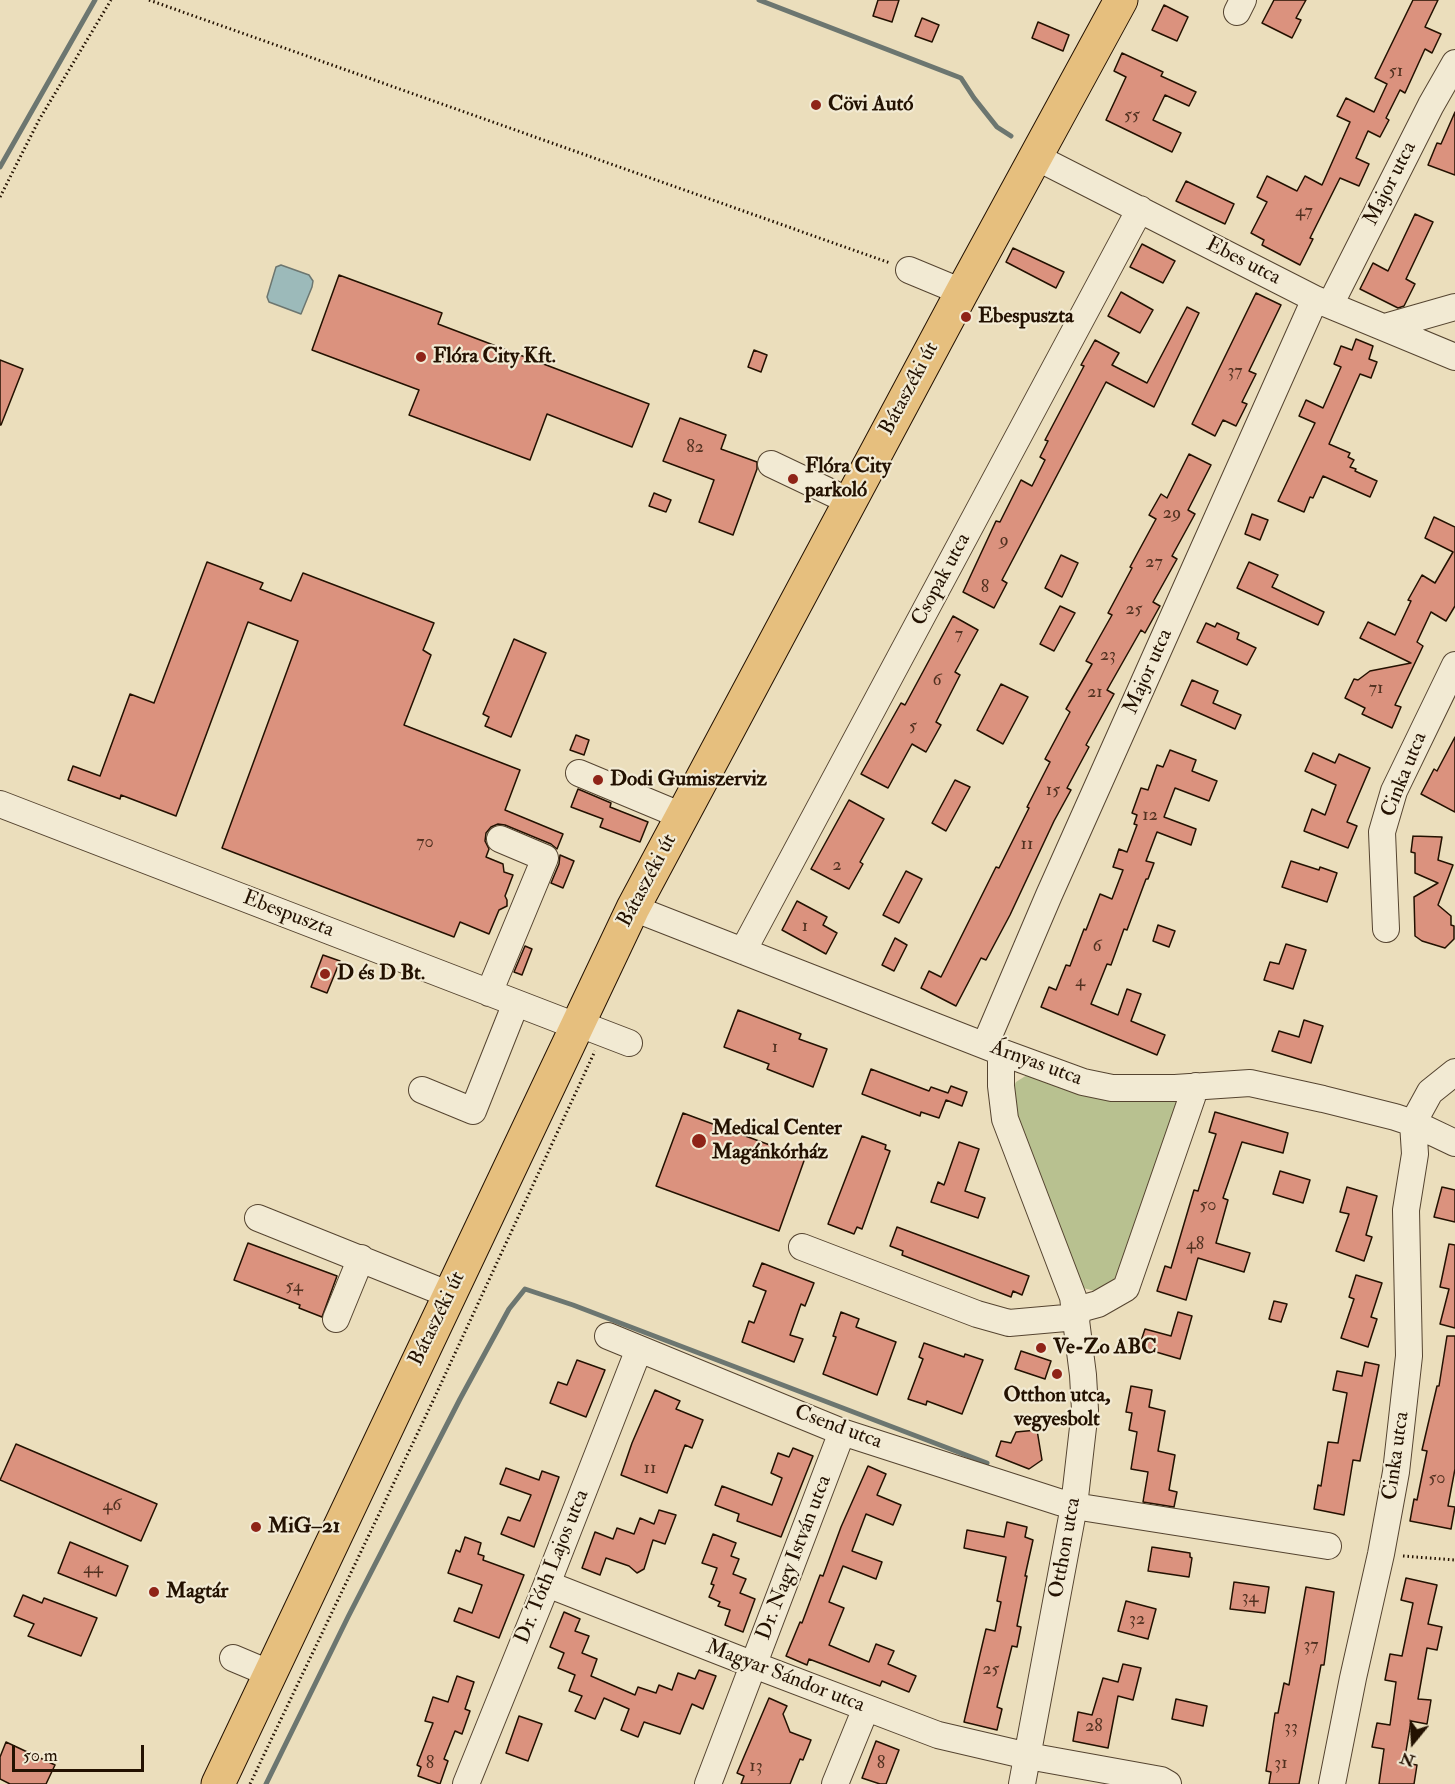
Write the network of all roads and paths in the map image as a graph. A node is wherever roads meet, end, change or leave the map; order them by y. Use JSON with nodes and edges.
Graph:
{"nodes":[{"id":1,"x":111,"y":0,"type":"edge"},
{"id":2,"x":149,"y":0,"type":"edge"},
{"id":3,"x":1121,"y":0,"type":"edge"},
{"id":4,"x":1455,"y":63,"type":"edge"},
{"id":5,"x":1036,"y":158,"type":"junction"},
{"id":6,"x":0,"y":197,"type":"edge"},
{"id":7,"x":1140,"y":209,"type":"junction"},
{"id":8,"x":909,"y":270,"type":"joint"},
{"id":9,"x":962,"y":292,"type":"junction"},
{"id":10,"x":1322,"y":302,"type":"junction"},
{"id":11,"x":1455,"y":307,"type":"edge"},
{"id":12,"x":1385,"y":327,"type":"junction"},
{"id":13,"x":1455,"y":357,"type":"edge"},
{"id":14,"x":771,"y":464,"type":"dead end"},
{"id":15,"x":851,"y":502,"type":"junction"},
{"id":16,"x":1455,"y":664,"type":"edge"},
{"id":17,"x":579,"y":773,"type":"dead end"},
{"id":18,"x":0,"y":804,"type":"edge"},
{"id":19,"x":682,"y":816,"type":"junction"},
{"id":20,"x":500,"y":840,"type":"dead end"},
{"id":21,"x":633,"y":908,"type":"junction"},
{"id":22,"x":1386,"y":929,"type":"dead end"},
{"id":23,"x":743,"y":951,"type":"junction"},
{"id":24,"x":489,"y":993,"type":"junction"},
{"id":25,"x":516,"y":1003,"type":"junction"},
{"id":26,"x":586,"y":1027,"type":"junction"},
{"id":27,"x":629,"y":1043,"type":"dead end"},
{"id":28,"x":993,"y":1049,"type":"junction"},
{"id":29,"x":1455,"y":1071,"type":"edge"},
{"id":30,"x":1196,"y":1086,"type":"junction"},
{"id":31,"x":422,"y":1090,"type":"dead end"},
{"id":32,"x":1413,"y":1123,"type":"junction"},
{"id":33,"x":1455,"y":1143,"type":"edge"},
{"id":34,"x":258,"y":1218,"type":"dead end"},
{"id":35,"x":802,"y":1247,"type":"dead end"},
{"id":36,"x":361,"y":1258,"type":"junction"},
{"id":37,"x":450,"y":1294,"type":"junction"},
{"id":38,"x":1076,"y":1313,"type":"junction"},
{"id":39,"x":336,"y":1319,"type":"dead end"},
{"id":40,"x":608,"y":1336,"type":"dead end"},
{"id":41,"x":639,"y":1349,"type":"junction"},
{"id":42,"x":842,"y":1432,"type":"junction"},
{"id":43,"x":1074,"y":1506,"type":"junction"},
{"id":44,"x":1328,"y":1546,"type":"dead end"},
{"id":45,"x":1381,"y":1554,"type":"junction"},
{"id":46,"x":1455,"y":1560,"type":"edge"},
{"id":47,"x":547,"y":1584,"type":"junction"},
{"id":48,"x":234,"y":1658,"type":"dead end"},
{"id":49,"x":754,"y":1665,"type":"junction"},
{"id":50,"x":270,"y":1674,"type":"junction"},
{"id":51,"x":866,"y":1708,"type":"junction"},
{"id":52,"x":1028,"y":1756,"type":"junction"},
{"id":53,"x":218,"y":1784,"type":"edge"},
{"id":54,"x":250,"y":1784,"type":"edge"},
{"id":55,"x":466,"y":1784,"type":"edge"},
{"id":56,"x":708,"y":1784,"type":"edge"},
{"id":57,"x":836,"y":1784,"type":"edge"},
{"id":58,"x":1022,"y":1784,"type":"edge"},
{"id":59,"x":1168,"y":1784,"type":"edge"},
{"id":60,"x":1332,"y":1784,"type":"edge"}],
"edges":[{"from":1,"to":6,"type":"path"},
{"from":2,"to":8,"type":"path"},
{"from":3,"to":5,"type":"main road","name":"Bátaszéki út"},
{"from":4,"to":10,"type":"street","name":"Major utca"},
{"from":5,"to":7,"type":"street","name":"Ebes utca"},
{"from":5,"to":9,"type":"main road","name":"Bátaszéki út"},
{"from":7,"to":10,"type":"street","name":"Ebes utca"},
{"from":7,"to":23,"type":"street","name":"Csopak utca"},
{"from":8,"to":9,"type":"street"},
{"from":9,"to":15,"type":"main road","name":"Bátaszéki út"},
{"from":10,"to":12,"type":"street","name":"Ebes utca"},
{"from":10,"to":28,"type":"street","name":"Major utca"},
{"from":11,"to":12,"type":"street"},
{"from":12,"to":13,"type":"street","name":"Ebes utca"},
{"from":14,"to":15,"type":"street"},
{"from":15,"to":19,"type":"main road","name":"Bátaszéki út"},
{"from":16,"to":22,"type":"street","name":"Cinka utca"},
{"from":17,"to":19,"type":"street"},
{"from":18,"to":24,"type":"street","name":"Ebespuszta"},
{"from":19,"to":21,"type":"main road","name":"Bátaszéki út"},
{"from":20,"to":24,"type":"street"},
{"from":21,"to":23,"type":"street","name":"Árnyas utca"},
{"from":21,"to":26,"type":"main road","name":"Bátaszéki út"},
{"from":23,"to":28,"type":"street","name":"Árnyas utca"},
{"from":24,"to":25,"type":"street","name":"Ebespuszta"},
{"from":25,"to":26,"type":"street","name":"Ebespuszta"},
{"from":25,"to":31,"type":"street"},
{"from":26,"to":27,"type":"street","name":"Ebespuszta"},
{"from":26,"to":37,"type":"main road","name":"Bátaszéki út"},
{"from":26,"to":54,"type":"path"},
{"from":28,"to":30,"type":"street","name":"Árnyas utca"},
{"from":28,"to":38,"type":"street","name":"Otthon utca"},
{"from":29,"to":32,"type":"street"},
{"from":30,"to":32,"type":"street","name":"Árnyas utca"},
{"from":30,"to":38,"type":"street"},
{"from":32,"to":33,"type":"street","name":"Árnyas utca"},
{"from":32,"to":45,"type":"street","name":"Cinka utca"},
{"from":34,"to":36,"type":"street"},
{"from":35,"to":38,"type":"street"},
{"from":36,"to":37,"type":"street"},
{"from":36,"to":39,"type":"street"},
{"from":37,"to":50,"type":"main road","name":"Bátaszéki út"},
{"from":38,"to":43,"type":"street","name":"Otthon utca"},
{"from":40,"to":41,"type":"street","name":"Csend utca"},
{"from":41,"to":42,"type":"street","name":"Csend utca"},
{"from":41,"to":47,"type":"street","name":"Dr. Tóth Lajos utca"},
{"from":42,"to":43,"type":"street","name":"Csend utca"},
{"from":42,"to":49,"type":"street","name":"Dr. Nagy István utca"},
{"from":43,"to":44,"type":"street","name":"Csend utca"},
{"from":43,"to":52,"type":"street","name":"Otthon utca"},
{"from":45,"to":46,"type":"path"},
{"from":45,"to":60,"type":"street","name":"Cinka utca"},
{"from":47,"to":49,"type":"street","name":"Magyar Sándor utca"},
{"from":47,"to":55,"type":"street","name":"Dr. Tóth Lajos utca"},
{"from":48,"to":50,"type":"street"},
{"from":49,"to":51,"type":"street","name":"Magyar Sándor utca"},
{"from":49,"to":56,"type":"street","name":"Dr. Nagy István utca"},
{"from":50,"to":53,"type":"main road","name":"Bátaszéki út"},
{"from":51,"to":52,"type":"street","name":"Magyar Sándor utca"},
{"from":51,"to":57,"type":"street"},
{"from":52,"to":58,"type":"street","name":"Otthon utca"},
{"from":52,"to":59,"type":"street","name":"Magyar Sándor utca"}]}
